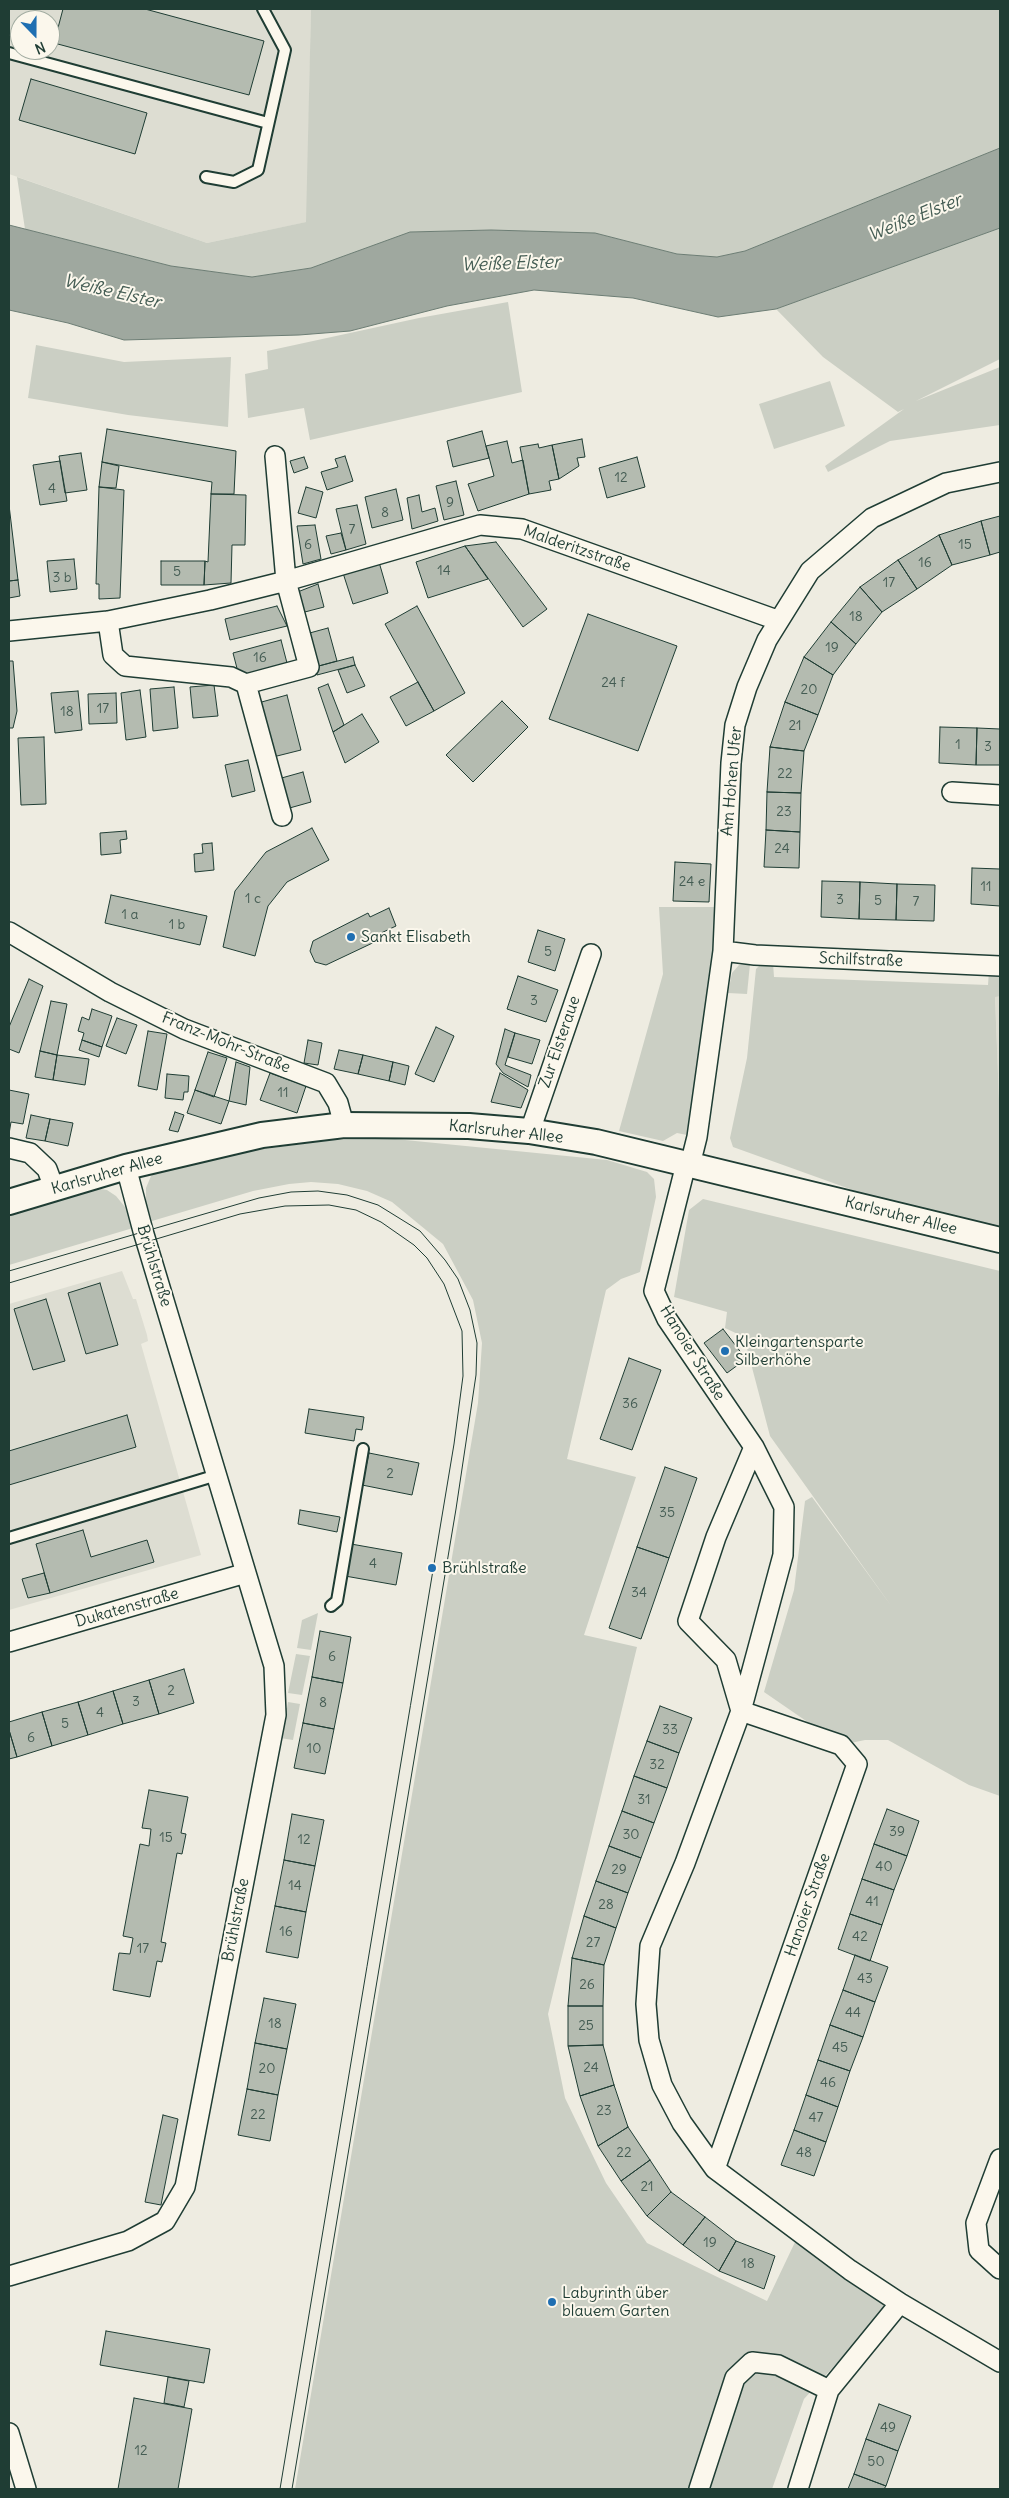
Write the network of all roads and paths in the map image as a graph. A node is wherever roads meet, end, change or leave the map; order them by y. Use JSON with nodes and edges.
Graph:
{"nodes":[{"id":1,"x":263,"y":9,"type":"edge"},
{"id":2,"x":9,"y":54,"type":"edge"},
{"id":3,"x":268,"y":123,"type":"junction"},
{"id":4,"x":206,"y":177,"type":"dead end"},
{"id":5,"x":275,"y":456,"type":"dead end"},
{"id":6,"x":1000,"y":472,"type":"edge"},
{"id":7,"x":286,"y":581,"type":"junction"},
{"id":8,"x":777,"y":620,"type":"junction"},
{"id":9,"x":108,"y":622,"type":"junction"},
{"id":10,"x":9,"y":632,"type":"edge"},
{"id":11,"x":246,"y":684,"type":"junction"},
{"id":12,"x":952,"y":792,"type":"dead end"},
{"id":13,"x":1000,"y":795,"type":"edge"},
{"id":14,"x":282,"y":816,"type":"dead end"},
{"id":15,"x":9,"y":932,"type":"edge"},
{"id":16,"x":723,"y":951,"type":"junction"},
{"id":17,"x":591,"y":954,"type":"dead end"},
{"id":18,"x":1000,"y":966,"type":"edge"},
{"id":19,"x":344,"y":1125,"type":"junction"},
{"id":20,"x":530,"y":1131,"type":"junction"},
{"id":21,"x":9,"y":1148,"type":"edge"},
{"id":22,"x":688,"y":1164,"type":"junction"},
{"id":23,"x":126,"y":1167,"type":"junction"},
{"id":24,"x":54,"y":1188,"type":"junction"},
{"id":25,"x":9,"y":1202,"type":"edge"},
{"id":26,"x":1000,"y":1240,"type":"edge"},
{"id":27,"x":754,"y":1447,"type":"junction"},
{"id":28,"x":363,"y":1449,"type":"dead end"},
{"id":29,"x":217,"y":1475,"type":"junction"},
{"id":30,"x":9,"y":1538,"type":"edge"},
{"id":31,"x":246,"y":1573,"type":"junction"},
{"id":32,"x":331,"y":1606,"type":"dead end"},
{"id":33,"x":9,"y":1642,"type":"edge"},
{"id":34,"x":741,"y":1711,"type":"junction"},
{"id":35,"x":1000,"y":2159,"type":"edge"},
{"id":36,"x":715,"y":2169,"type":"junction"},
{"id":37,"x":1000,"y":2269,"type":"edge"},
{"id":38,"x":9,"y":2276,"type":"edge"},
{"id":39,"x":900,"y":2304,"type":"junction"},
{"id":40,"x":1000,"y":2362,"type":"edge"},
{"id":41,"x":829,"y":2390,"type":"junction"},
{"id":42,"x":9,"y":2433,"type":"edge"},
{"id":43,"x":26,"y":2489,"type":"edge"},
{"id":44,"x":699,"y":2489,"type":"edge"},
{"id":45,"x":798,"y":2489,"type":"edge"}],
"edges":[{"from":1,"to":3,"type":"lane"},
{"from":2,"to":3,"type":"lane"},
{"from":3,"to":4,"type":"lane"},
{"from":5,"to":7,"type":"street"},
{"from":6,"to":8,"type":"street","name":"Am Hohen Ufer"},
{"from":7,"to":8,"type":"street","name":"Malderitzstraße"},
{"from":7,"to":9,"type":"street","name":"Malderitzstraße"},
{"from":7,"to":11,"type":"street"},
{"from":8,"to":16,"type":"street","name":"Am Hohen Ufer"},
{"from":9,"to":10,"type":"street","name":"Malderitzstraße"},
{"from":9,"to":11,"type":"street"},
{"from":11,"to":14,"type":"street"},
{"from":12,"to":13,"type":"street"},
{"from":15,"to":19,"type":"street","name":"Franz-Mohr-Straße"},
{"from":16,"to":18,"type":"street","name":"Schilfstraße"},
{"from":16,"to":22,"type":"street","name":"Am Hohen Ufer"},
{"from":17,"to":20,"type":"street","name":"Zur Elsteraue"},
{"from":19,"to":20,"type":"street","name":"Karlsruher Allee"},
{"from":19,"to":23,"type":"street","name":"Karlsruher Allee"},
{"from":20,"to":22,"type":"street","name":"Karlsruher Allee"},
{"from":21,"to":24,"type":"street"},
{"from":22,"to":26,"type":"street","name":"Karlsruher Allee"},
{"from":22,"to":27,"type":"street","name":"Hanoier Straße"},
{"from":23,"to":24,"type":"street","name":"Karlsruher Allee"},
{"from":23,"to":29,"type":"street","name":"Brühlstraße"},
{"from":24,"to":25,"type":"street","name":"Karlsruher Allee"},
{"from":27,"to":34,"type":"street","name":"Hanoier Straße"},
{"from":27,"to":34,"type":"street"},
{"from":28,"to":32,"type":"lane"},
{"from":29,"to":30,"type":"lane"},
{"from":29,"to":31,"type":"street","name":"Brühlstraße"},
{"from":31,"to":33,"type":"street","name":"Dukatenstraße"},
{"from":31,"to":38,"type":"street","name":"Brühlstraße"},
{"from":34,"to":36,"type":"street","name":"Hanoier Straße"},
{"from":34,"to":36,"type":"street","name":"Hanoier Straße"},
{"from":35,"to":37,"type":"street"},
{"from":36,"to":39,"type":"street","name":"Hanoier Straße"},
{"from":39,"to":40,"type":"street","name":"Hanoier Straße"},
{"from":39,"to":41,"type":"street"},
{"from":41,"to":44,"type":"street"},
{"from":41,"to":45,"type":"street"},
{"from":42,"to":43,"type":"street"}]}
